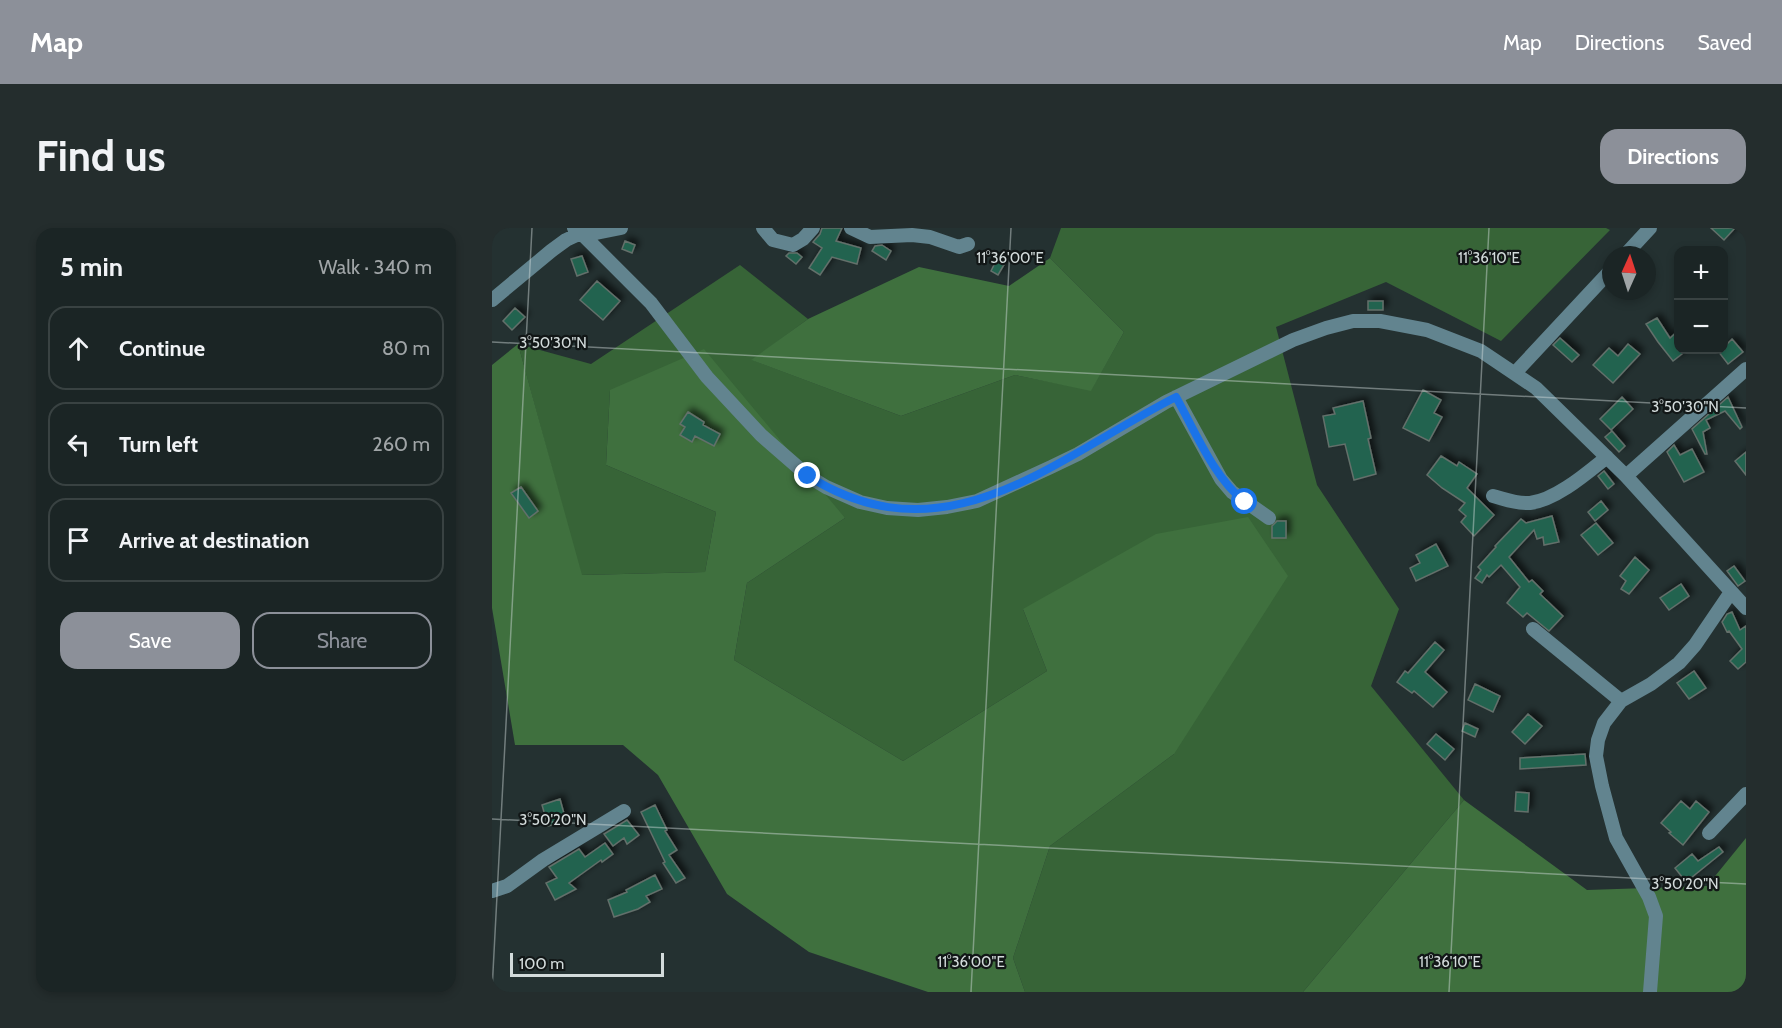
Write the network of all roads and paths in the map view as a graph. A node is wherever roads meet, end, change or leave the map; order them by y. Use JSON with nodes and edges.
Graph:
{"nodes":[{"id":1,"x":621,"y":228,"type":"edge"},
{"id":2,"x":763,"y":228,"type":"edge"},
{"id":3,"x":813,"y":228,"type":"edge"},
{"id":4,"x":851,"y":228,"type":"edge"},
{"id":5,"x":1650,"y":228,"type":"edge"},
{"id":6,"x":577,"y":230,"type":"edge"},
{"id":7,"x":968,"y":244,"type":"dead end"},
{"id":8,"x":1633,"y":246,"type":"edge"},
{"id":9,"x":1602,"y":280,"type":"edge"},
{"id":10,"x":492,"y":300,"type":"edge"},
{"id":11,"x":1746,"y":369,"type":"edge"},
{"id":12,"x":1515,"y":373,"type":"junction"},
{"id":13,"x":1176,"y":397,"type":"junction"},
{"id":14,"x":1607,"y":457,"type":"junction"},
{"id":15,"x":1626,"y":476,"type":"junction"},
{"id":16,"x":1493,"y":496,"type":"dead end"},
{"id":17,"x":1269,"y":518,"type":"dead end"},
{"id":18,"x":1731,"y":592,"type":"junction"},
{"id":19,"x":1746,"y":608,"type":"edge"},
{"id":20,"x":1533,"y":629,"type":"dead end"},
{"id":21,"x":1621,"y":700,"type":"junction"},
{"id":22,"x":1746,"y":794,"type":"edge"},
{"id":23,"x":624,"y":811,"type":"dead end"},
{"id":24,"x":1709,"y":833,"type":"dead end"},
{"id":25,"x":492,"y":891,"type":"edge"},
{"id":26,"x":1650,"y":992,"type":"edge"}],
"edges":[{"from":1,"to":6,"type":"street"},
{"from":2,"to":3,"type":"street"},
{"from":4,"to":7,"type":"street"},
{"from":5,"to":8,"type":"street"},
{"from":6,"to":10,"type":"street"},
{"from":6,"to":13,"type":"street"},
{"from":9,"to":12,"type":"street"},
{"from":11,"to":15,"type":"street"},
{"from":12,"to":13,"type":"street"},
{"from":12,"to":14,"type":"street"},
{"from":13,"to":17,"type":"street"},
{"from":14,"to":15,"type":"street"},
{"from":14,"to":16,"type":"street"},
{"from":15,"to":18,"type":"street"},
{"from":18,"to":19,"type":"street"},
{"from":18,"to":21,"type":"street"},
{"from":20,"to":21,"type":"street"},
{"from":21,"to":26,"type":"street"},
{"from":22,"to":24,"type":"street"},
{"from":23,"to":25,"type":"street"}]}
